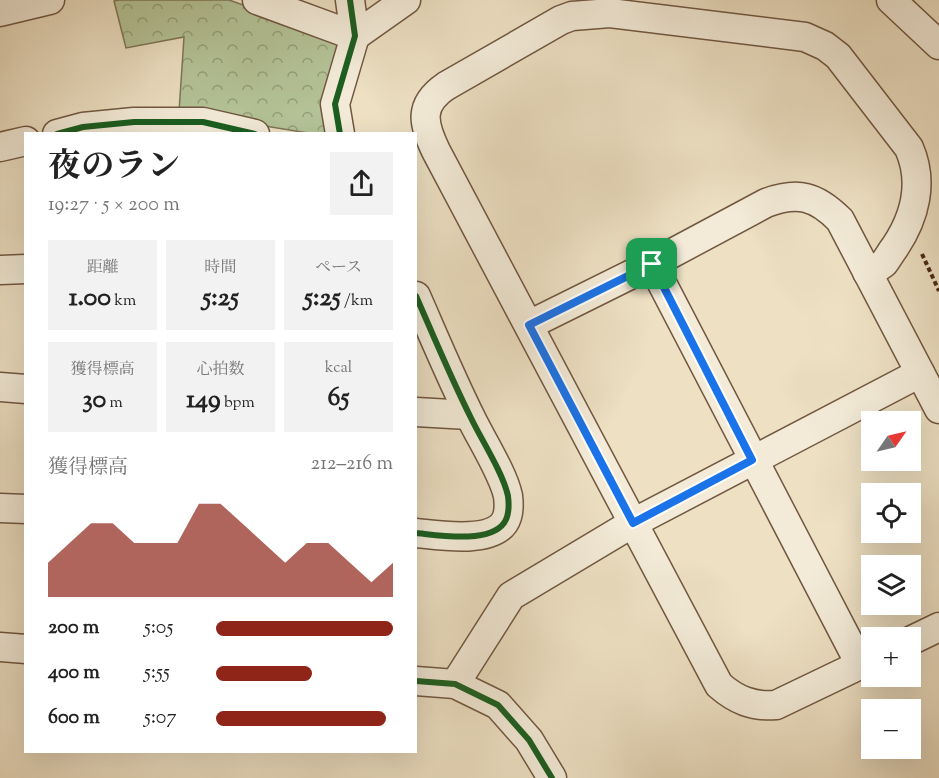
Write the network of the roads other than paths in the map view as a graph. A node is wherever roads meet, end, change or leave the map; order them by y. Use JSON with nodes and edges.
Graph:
{"nodes":[{"id":1,"x":50,"y":0,"type":"edge"},
{"id":2,"x":257,"y":0,"type":"edge"},
{"id":3,"x":350,"y":0,"type":"edge"},
{"id":4,"x":406,"y":0,"type":"edge"},
{"id":5,"x":891,"y":0,"type":"edge"},
{"id":6,"x":0,"y":12,"type":"edge"},
{"id":7,"x":355,"y":36,"type":"junction"},
{"id":8,"x":939,"y":45,"type":"edge"},
{"id":9,"x":64,"y":132,"type":"edge"},
{"id":10,"x":246,"y":132,"type":"edge"},
{"id":11,"x":340,"y":132,"type":"edge"},
{"id":12,"x":24,"y":141,"type":"edge"},
{"id":13,"x":0,"y":147,"type":"edge"},
{"id":14,"x":652,"y":264,"type":"junction"},
{"id":15,"x":24,"y":269,"type":"edge"},
{"id":16,"x":0,"y":270,"type":"edge"},
{"id":17,"x":867,"y":272,"type":"junction"},
{"id":18,"x":417,"y":298,"type":"edge"},
{"id":19,"x":529,"y":325,"type":"junction"},
{"id":20,"x":920,"y":373,"type":"junction"},
{"id":21,"x":0,"y":387,"type":"edge"},
{"id":22,"x":24,"y":388,"type":"edge"},
{"id":23,"x":939,"y":409,"type":"edge"},
{"id":24,"x":417,"y":412,"type":"edge"},
{"id":25,"x":469,"y":415,"type":"junction"},
{"id":26,"x":752,"y":460,"type":"junction"},
{"id":27,"x":0,"y":508,"type":"edge"},
{"id":28,"x":24,"y":509,"type":"edge"},
{"id":29,"x":633,"y":523,"type":"junction"},
{"id":30,"x":417,"y":533,"type":"edge"},
{"id":31,"x":939,"y":627,"type":"edge"},
{"id":32,"x":921,"y":636,"type":"edge"},
{"id":33,"x":0,"y":647,"type":"edge"},
{"id":34,"x":24,"y":649,"type":"edge"},
{"id":35,"x":861,"y":653,"type":"edge"},
{"id":36,"x":861,"y":664,"type":"edge"},
{"id":37,"x":417,"y":681,"type":"edge"},
{"id":38,"x":455,"y":684,"type":"junction"},
{"id":39,"x":552,"y":778,"type":"edge"}],
"edges":[{"from":1,"to":6,"type":"street"},
{"from":2,"to":7,"type":"street"},
{"from":3,"to":7,"type":"street"},
{"from":4,"to":7,"type":"street"},
{"from":5,"to":8,"type":"street"},
{"from":7,"to":11,"type":"street"},
{"from":9,"to":10,"type":"street"},
{"from":12,"to":13,"type":"street"},
{"from":14,"to":17,"type":"street"},
{"from":14,"to":19,"type":"street"},
{"from":14,"to":26,"type":"street"},
{"from":15,"to":16,"type":"street"},
{"from":17,"to":19,"type":"street"},
{"from":17,"to":20,"type":"street"},
{"from":18,"to":25,"type":"street"},
{"from":19,"to":29,"type":"street"},
{"from":20,"to":23,"type":"street"},
{"from":20,"to":26,"type":"street"},
{"from":21,"to":22,"type":"street"},
{"from":24,"to":25,"type":"street"},
{"from":25,"to":30,"type":"street"},
{"from":26,"to":29,"type":"street"},
{"from":26,"to":35,"type":"street"},
{"from":27,"to":28,"type":"street"},
{"from":29,"to":36,"type":"street"},
{"from":29,"to":38,"type":"street"},
{"from":31,"to":32,"type":"street"},
{"from":33,"to":34,"type":"street"},
{"from":37,"to":38,"type":"street"},
{"from":38,"to":39,"type":"street"}]}
